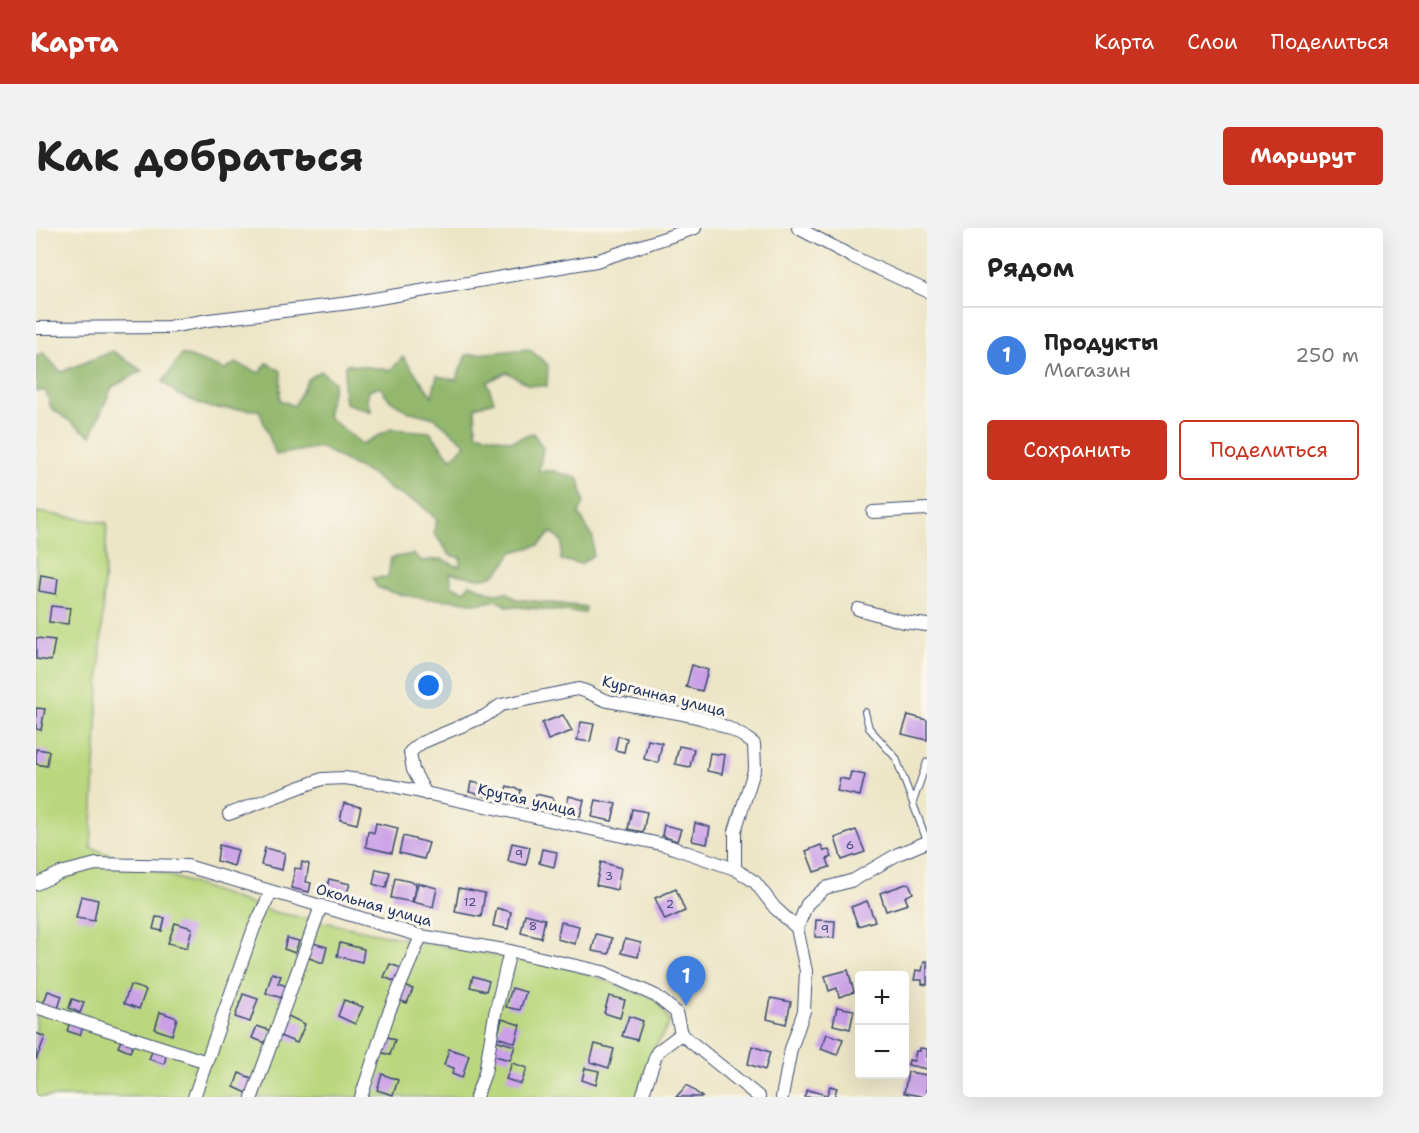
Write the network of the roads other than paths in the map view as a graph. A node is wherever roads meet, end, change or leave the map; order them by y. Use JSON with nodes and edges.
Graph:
{"nodes":[{"id":1,"x":695,"y":228,"type":"edge"},
{"id":2,"x":798,"y":228,"type":"edge"},
{"id":3,"x":927,"y":291,"type":"edge"},
{"id":4,"x":36,"y":328,"type":"edge"},
{"id":5,"x":927,"y":509,"type":"edge"},
{"id":6,"x":873,"y":512,"type":"dead end"},
{"id":7,"x":858,"y":609,"type":"dead end"},
{"id":8,"x":927,"y":625,"type":"edge"},
{"id":9,"x":865,"y":712,"type":"dead end"},
{"id":10,"x":927,"y":762,"type":"edge"},
{"id":11,"x":426,"y":794,"type":"junction"},
{"id":12,"x":913,"y":802,"type":"junction"},
{"id":13,"x":229,"y":814,"type":"dead end"},
{"id":14,"x":927,"y":842,"type":"edge"},
{"id":15,"x":735,"y":868,"type":"junction"},
{"id":16,"x":36,"y":884,"type":"edge"},
{"id":17,"x":271,"y":892,"type":"junction"},
{"id":18,"x":321,"y":906,"type":"junction"},
{"id":19,"x":797,"y":928,"type":"junction"},
{"id":20,"x":421,"y":936,"type":"junction"},
{"id":21,"x":510,"y":951,"type":"junction"},
{"id":22,"x":36,"y":1007,"type":"edge"},
{"id":23,"x":681,"y":1034,"type":"junction"},
{"id":24,"x":207,"y":1062,"type":"junction"},
{"id":25,"x":194,"y":1097,"type":"edge"},
{"id":26,"x":252,"y":1097,"type":"edge"},
{"id":27,"x":361,"y":1097,"type":"edge"},
{"id":28,"x":476,"y":1097,"type":"edge"},
{"id":29,"x":642,"y":1097,"type":"edge"},
{"id":30,"x":759,"y":1097,"type":"edge"},
{"id":31,"x":782,"y":1097,"type":"edge"}],
"edges":[{"from":1,"to":4,"type":"street"},
{"from":2,"to":3,"type":"street"},
{"from":5,"to":6,"type":"street"},
{"from":7,"to":8,"type":"street"},
{"from":9,"to":12,"type":"lane"},
{"from":10,"to":12,"type":"lane"},
{"from":11,"to":13,"type":"street","name":"Крутая улица"},
{"from":11,"to":15,"type":"street","name":"Крутая улица"},
{"from":11,"to":15,"type":"street","name":"Курганная улица"},
{"from":12,"to":14,"type":"lane"},
{"from":14,"to":19,"type":"street"},
{"from":15,"to":19,"type":"street","name":"Крутая улица"},
{"from":16,"to":17,"type":"street","name":"Окольная улица"},
{"from":17,"to":18,"type":"street","name":"Окольная улица"},
{"from":17,"to":24,"type":"street"},
{"from":18,"to":20,"type":"street","name":"Окольная улица"},
{"from":18,"to":26,"type":"street"},
{"from":19,"to":31,"type":"street"},
{"from":20,"to":21,"type":"street","name":"Окольная улица"},
{"from":20,"to":27,"type":"street"},
{"from":21,"to":23,"type":"street","name":"Окольная улица"},
{"from":21,"to":28,"type":"street"},
{"from":22,"to":24,"type":"street"},
{"from":23,"to":29,"type":"street"},
{"from":23,"to":30,"type":"street"},
{"from":24,"to":25,"type":"street"}]}
